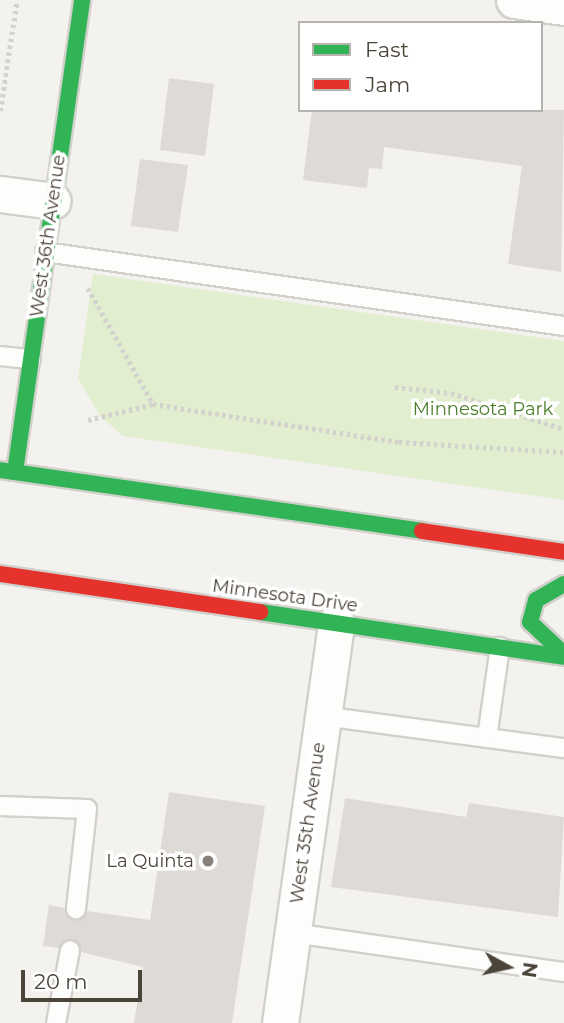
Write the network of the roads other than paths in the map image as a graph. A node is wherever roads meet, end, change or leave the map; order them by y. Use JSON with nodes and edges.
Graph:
{"nodes":[{"id":1,"x":82,"y":0,"type":"edge"},
{"id":2,"x":514,"y":0,"type":"edge"},
{"id":3,"x":564,"y":7,"type":"edge"},
{"id":4,"x":0,"y":194,"type":"edge"},
{"id":5,"x":53,"y":201,"type":"junction"},
{"id":6,"x":45,"y":251,"type":"junction"},
{"id":7,"x":564,"y":326,"type":"edge"},
{"id":8,"x":0,"y":356,"type":"edge"},
{"id":9,"x":31,"y":359,"type":"junction"},
{"id":10,"x":7,"y":471,"type":"edge"},
{"id":11,"x":564,"y":552,"type":"edge"},
{"id":12,"x":0,"y":575,"type":"edge"},
{"id":13,"x":564,"y":584,"type":"edge"},
{"id":14,"x":336,"y":623,"type":"junction"},
{"id":15,"x":500,"y":647,"type":"junction"},
{"id":16,"x":564,"y":655,"type":"edge"},
{"id":17,"x":323,"y":716,"type":"junction"},
{"id":18,"x":487,"y":738,"type":"junction"},
{"id":19,"x":564,"y":748,"type":"edge"},
{"id":20,"x":0,"y":806,"type":"edge"},
{"id":21,"x":76,"y":909,"type":"dead end"},
{"id":22,"x":293,"y":933,"type":"junction"},
{"id":23,"x":70,"y":950,"type":"dead end"},
{"id":24,"x":564,"y":972,"type":"edge"},
{"id":25,"x":55,"y":1023,"type":"edge"},
{"id":26,"x":280,"y":1023,"type":"edge"}],
"edges":[{"from":1,"to":5,"type":"main road","name":"West 36th Avenue"},
{"from":2,"to":3,"type":"street"},
{"from":4,"to":5,"type":"street"},
{"from":5,"to":6,"type":"main road","name":"West 36th Avenue"},
{"from":6,"to":7,"type":"lane"},
{"from":6,"to":9,"type":"main road","name":"West 36th Avenue"},
{"from":8,"to":9,"type":"lane"},
{"from":9,"to":10,"type":"main road","name":"West 36th Avenue"},
{"from":10,"to":11,"type":"main road"},
{"from":12,"to":14,"type":"main road","name":"Minnesota Drive"},
{"from":13,"to":16,"type":"main road"},
{"from":14,"to":15,"type":"main road","name":"Minnesota Drive"},
{"from":14,"to":17,"type":"street","name":"West 35th Avenue"},
{"from":15,"to":16,"type":"main road","name":"Minnesota Drive"},
{"from":15,"to":18,"type":"lane"},
{"from":17,"to":18,"type":"lane"},
{"from":17,"to":22,"type":"street","name":"West 35th Avenue"},
{"from":18,"to":19,"type":"lane"},
{"from":20,"to":21,"type":"lane"},
{"from":22,"to":24,"type":"lane"},
{"from":22,"to":26,"type":"street","name":"West 35th Avenue"},
{"from":23,"to":25,"type":"lane"}]}
